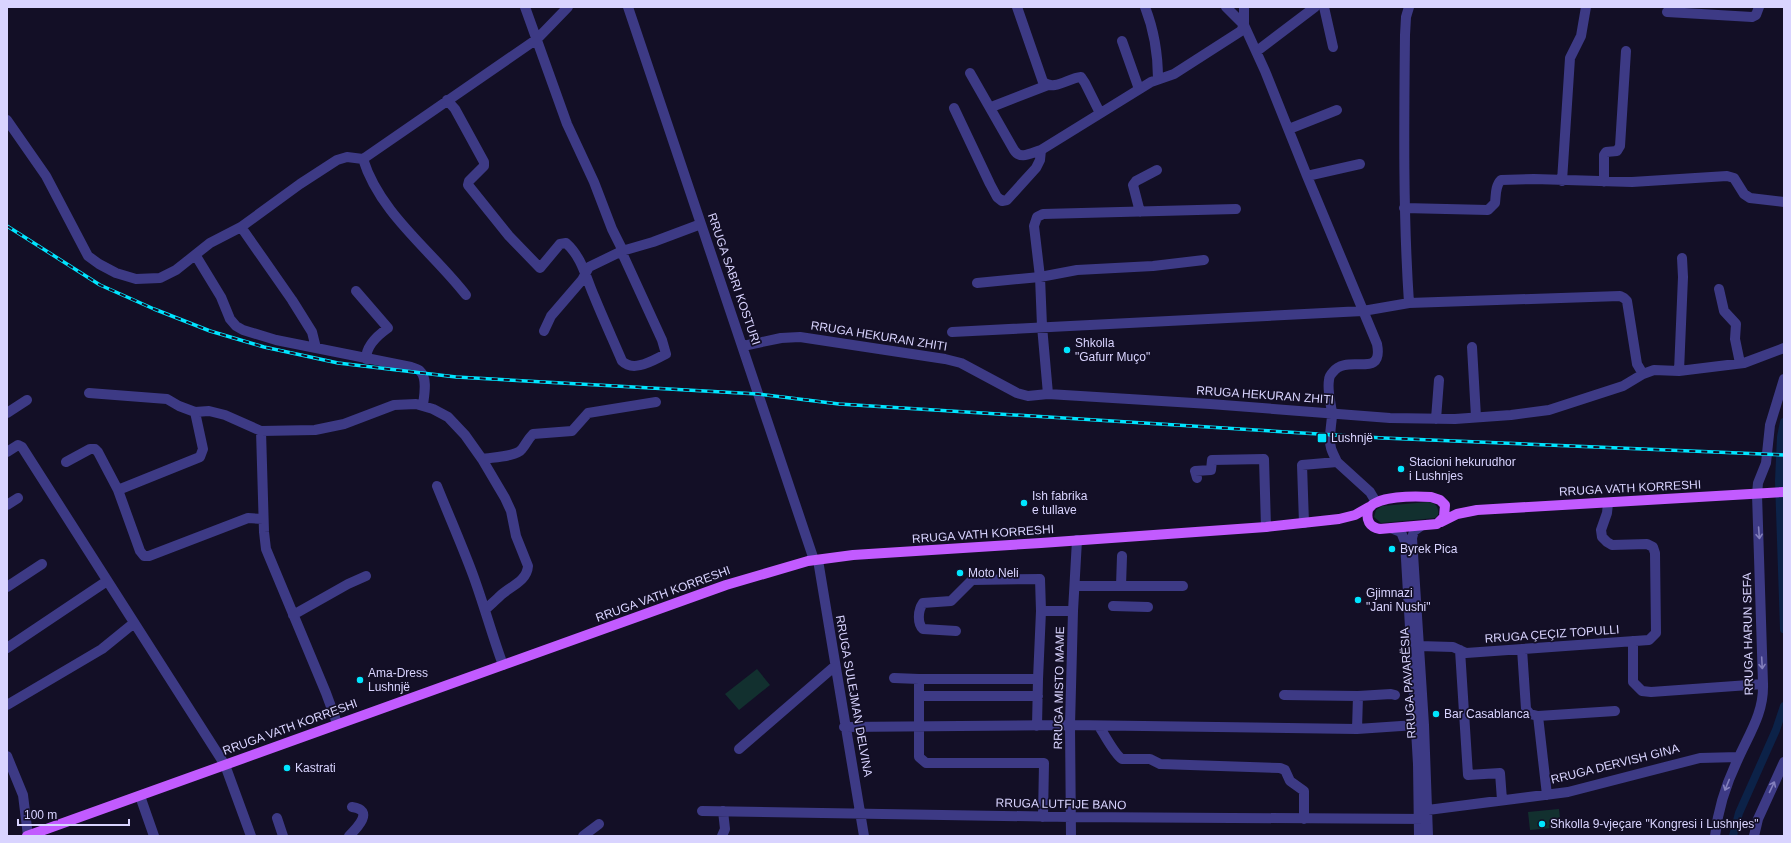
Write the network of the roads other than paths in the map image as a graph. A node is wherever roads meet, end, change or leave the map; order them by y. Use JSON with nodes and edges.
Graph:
{"nodes":[{"id":1,"x":525,"y":7,"type":"edge"},
{"id":2,"x":568,"y":7,"type":"edge"},
{"id":3,"x":628,"y":7,"type":"edge"},
{"id":4,"x":1017,"y":7,"type":"edge"},
{"id":5,"x":1145,"y":7,"type":"edge"},
{"id":6,"x":1226,"y":7,"type":"edge"},
{"id":7,"x":1244,"y":7,"type":"edge"},
{"id":8,"x":1315,"y":7,"type":"edge"},
{"id":9,"x":1324,"y":7,"type":"edge"},
{"id":10,"x":1409,"y":7,"type":"edge"},
{"id":11,"x":1586,"y":7,"type":"edge"},
{"id":12,"x":1759,"y":7,"type":"edge"},
{"id":13,"x":1667,"y":12,"type":"dead end"},
{"id":14,"x":1247,"y":32,"type":"junction"},
{"id":15,"x":537,"y":39,"type":"junction"},
{"id":16,"x":1122,"y":41,"type":"dead end"},
{"id":17,"x":1333,"y":47,"type":"dead end"},
{"id":18,"x":1257,"y":51,"type":"junction"},
{"id":19,"x":1626,"y":51,"type":"dead end"},
{"id":20,"x":970,"y":72,"type":"dead end"},
{"id":21,"x":1158,"y":79,"type":"junction"},
{"id":22,"x":1048,"y":85,"type":"junction"},
{"id":23,"x":1139,"y":89,"type":"junction"},
{"id":24,"x":447,"y":100,"type":"junction"},
{"id":25,"x":994,"y":106,"type":"dead end"},
{"id":26,"x":954,"y":108,"type":"dead end"},
{"id":27,"x":1337,"y":110,"type":"dead end"},
{"id":28,"x":1100,"y":113,"type":"junction"},
{"id":29,"x":7,"y":120,"type":"edge"},
{"id":30,"x":1289,"y":129,"type":"junction"},
{"id":31,"x":1041,"y":150,"type":"junction"},
{"id":32,"x":363,"y":159,"type":"junction"},
{"id":33,"x":1360,"y":164,"type":"dead end"},
{"id":34,"x":1157,"y":170,"type":"dead end"},
{"id":35,"x":1307,"y":176,"type":"junction"},
{"id":36,"x":1562,"y":180,"type":"junction"},
{"id":37,"x":1604,"y":182,"type":"junction"},
{"id":38,"x":1784,"y":202,"type":"edge"},
{"id":39,"x":1404,"y":208,"type":"junction"},
{"id":40,"x":1236,"y":209,"type":"dead end"},
{"id":41,"x":1140,"y":212,"type":"junction"},
{"id":42,"x":701,"y":224,"type":"junction"},
{"id":43,"x":241,"y":227,"type":"junction"},
{"id":44,"x":622,"y":251,"type":"junction"},
{"id":45,"x":196,"y":256,"type":"junction"},
{"id":46,"x":1682,"y":258,"type":"dead end"},
{"id":47,"x":1204,"y":260,"type":"dead end"},
{"id":48,"x":585,"y":272,"type":"junction"},
{"id":49,"x":1040,"y":277,"type":"junction"},
{"id":50,"x":977,"y":283,"type":"dead end"},
{"id":51,"x":1719,"y":289,"type":"dead end"},
{"id":52,"x":356,"y":291,"type":"dead end"},
{"id":53,"x":466,"y":295,"type":"dead end"},
{"id":54,"x":1409,"y":303,"type":"junction"},
{"id":55,"x":1363,"y":311,"type":"junction"},
{"id":56,"x":1042,"y":326,"type":"junction"},
{"id":57,"x":544,"y":331,"type":"dead end"},
{"id":58,"x":952,"y":332,"type":"dead end"},
{"id":59,"x":743,"y":346,"type":"junction"},
{"id":60,"x":1472,"y":347,"type":"dead end"},
{"id":61,"x":316,"y":348,"type":"junction"},
{"id":62,"x":1784,"y":348,"type":"edge"},
{"id":63,"x":366,"y":359,"type":"junction"},
{"id":64,"x":1740,"y":363,"type":"junction"},
{"id":65,"x":1679,"y":371,"type":"junction"},
{"id":66,"x":1643,"y":374,"type":"junction"},
{"id":67,"x":1784,"y":379,"type":"edge"},
{"id":68,"x":1439,"y":380,"type":"dead end"},
{"id":69,"x":89,"y":393,"type":"dead end"},
{"id":70,"x":1048,"y":394,"type":"junction"},
{"id":71,"x":27,"y":400,"type":"dead end"},
{"id":72,"x":656,"y":402,"type":"dead end"},
{"id":73,"x":423,"y":405,"type":"junction"},
{"id":74,"x":195,"y":412,"type":"junction"},
{"id":75,"x":7,"y":413,"type":"edge"},
{"id":76,"x":1332,"y":413,"type":"junction"},
{"id":77,"x":1476,"y":417,"type":"junction"},
{"id":78,"x":1436,"y":418,"type":"junction"},
{"id":79,"x":261,"y":431,"type":"junction"},
{"id":80,"x":7,"y":452,"type":"edge"},
{"id":81,"x":482,"y":459,"type":"junction"},
{"id":82,"x":66,"y":462,"type":"dead end"},
{"id":83,"x":1337,"y":462,"type":"junction"},
{"id":84,"x":1197,"y":478,"type":"dead end"},
{"id":85,"x":437,"y":486,"type":"dead end"},
{"id":86,"x":118,"y":490,"type":"junction"},
{"id":87,"x":1784,"y":492,"type":"edge"},
{"id":88,"x":1761,"y":494,"type":"junction"},
{"id":89,"x":18,"y":498,"type":"dead end"},
{"id":90,"x":1442,"y":501,"type":"junction"},
{"id":91,"x":1608,"y":503,"type":"junction"},
{"id":92,"x":1373,"y":504,"type":"junction"},
{"id":93,"x":7,"y":505,"type":"edge"},
{"id":94,"x":1477,"y":510,"type":"junction"},
{"id":95,"x":263,"y":519,"type":"junction"},
{"id":96,"x":1339,"y":519,"type":"junction"},
{"id":97,"x":1441,"y":522,"type":"junction"},
{"id":98,"x":1304,"y":523,"type":"junction"},
{"id":99,"x":1421,"y":526,"type":"junction"},
{"id":100,"x":1266,"y":527,"type":"junction"},
{"id":101,"x":1372,"y":527,"type":"junction"},
{"id":102,"x":1391,"y":528,"type":"junction"},
{"id":103,"x":1077,"y":540,"type":"junction"},
{"id":104,"x":1122,"y":556,"type":"dead end"},
{"id":105,"x":816,"y":560,"type":"junction"},
{"id":106,"x":42,"y":564,"type":"dead end"},
{"id":107,"x":366,"y":576,"type":"dead end"},
{"id":108,"x":107,"y":581,"type":"junction"},
{"id":109,"x":1075,"y":586,"type":"junction"},
{"id":110,"x":1121,"y":586,"type":"junction"},
{"id":111,"x":1184,"y":586,"type":"dead end"},
{"id":112,"x":7,"y":587,"type":"edge"},
{"id":113,"x":1112,"y":606,"type":"dead end"},
{"id":114,"x":1148,"y":607,"type":"dead end"},
{"id":115,"x":485,"y":610,"type":"junction"},
{"id":116,"x":1040,"y":611,"type":"junction"},
{"id":117,"x":1073,"y":611,"type":"junction"},
{"id":118,"x":293,"y":614,"type":"junction"},
{"id":119,"x":134,"y":623,"type":"junction"},
{"id":120,"x":956,"y":631,"type":"dead end"},
{"id":121,"x":1633,"y":642,"type":"junction"},
{"id":122,"x":1419,"y":646,"type":"junction"},
{"id":123,"x":7,"y":648,"type":"edge"},
{"id":124,"x":1522,"y":649,"type":"junction"},
{"id":125,"x":1460,"y":650,"type":"junction"},
{"id":126,"x":503,"y":665,"type":"junction"},
{"id":127,"x":835,"y":666,"type":"junction"},
{"id":128,"x":894,"y":678,"type":"dead end"},
{"id":129,"x":919,"y":679,"type":"junction"},
{"id":130,"x":1038,"y":679,"type":"junction"},
{"id":131,"x":955,"y":680,"type":"junction"},
{"id":132,"x":1764,"y":684,"type":"junction"},
{"id":133,"x":1284,"y":695,"type":"dead end"},
{"id":134,"x":1395,"y":695,"type":"dead end"},
{"id":135,"x":919,"y":696,"type":"junction"},
{"id":136,"x":955,"y":696,"type":"junction"},
{"id":137,"x":1038,"y":696,"type":"junction"},
{"id":138,"x":1358,"y":696,"type":"junction"},
{"id":139,"x":7,"y":705,"type":"edge"},
{"id":140,"x":1614,"y":711,"type":"dead end"},
{"id":141,"x":1538,"y":716,"type":"junction"},
{"id":142,"x":337,"y":723,"type":"junction"},
{"id":143,"x":1070,"y":725,"type":"junction"},
{"id":144,"x":1416,"y":725,"type":"junction"},
{"id":145,"x":919,"y":726,"type":"junction"},
{"id":146,"x":1037,"y":726,"type":"junction"},
{"id":147,"x":1099,"y":726,"type":"junction"},
{"id":148,"x":844,"y":727,"type":"junction"},
{"id":149,"x":1357,"y":729,"type":"junction"},
{"id":150,"x":739,"y":748,"type":"dead end"},
{"id":151,"x":7,"y":756,"type":"edge"},
{"id":152,"x":1739,"y":757,"type":"junction"},
{"id":153,"x":1784,"y":762,"type":"edge"},
{"id":154,"x":224,"y":765,"type":"junction"},
{"id":155,"x":1547,"y":795,"type":"junction"},
{"id":156,"x":140,"y":796,"type":"junction"},
{"id":157,"x":1502,"y":800,"type":"junction"},
{"id":158,"x":352,"y":806,"type":"dead end"},
{"id":159,"x":702,"y":811,"type":"dead end"},
{"id":160,"x":723,"y":811,"type":"junction"},
{"id":161,"x":860,"y":813,"type":"junction"},
{"id":162,"x":1423,"y":814,"type":"junction"},
{"id":163,"x":1043,"y":817,"type":"junction"},
{"id":164,"x":1071,"y":817,"type":"junction"},
{"id":165,"x":277,"y":818,"type":"dead end"},
{"id":166,"x":1304,"y":818,"type":"junction"},
{"id":167,"x":599,"y":824,"type":"dead end"},
{"id":168,"x":27,"y":836,"type":"edge"},
{"id":169,"x":154,"y":836,"type":"edge"},
{"id":170,"x":251,"y":836,"type":"edge"},
{"id":171,"x":283,"y":836,"type":"edge"},
{"id":172,"x":349,"y":836,"type":"edge"},
{"id":173,"x":583,"y":836,"type":"edge"},
{"id":174,"x":722,"y":836,"type":"edge"},
{"id":175,"x":864,"y":836,"type":"edge"},
{"id":176,"x":1071,"y":836,"type":"edge"},
{"id":177,"x":1419,"y":836,"type":"edge"},
{"id":178,"x":1428,"y":836,"type":"edge"},
{"id":179,"x":1715,"y":836,"type":"edge"},
{"id":180,"x":1754,"y":836,"type":"edge"}],
"edges":[{"from":1,"to":15,"type":"street"},
{"from":2,"to":15,"type":"street"},
{"from":3,"to":42,"type":"street","name":"RRUGA SABRI KOSTURI"},
{"from":4,"to":22,"type":"street"},
{"from":5,"to":21,"type":"street"},
{"from":6,"to":14,"type":"street"},
{"from":7,"to":14,"type":"street"},
{"from":8,"to":18,"type":"street"},
{"from":9,"to":17,"type":"street"},
{"from":10,"to":39,"type":"street"},
{"from":11,"to":36,"type":"street"},
{"from":12,"to":13,"type":"street"},
{"from":14,"to":18,"type":"street"},
{"from":14,"to":21,"type":"street"},
{"from":15,"to":24,"type":"street"},
{"from":15,"to":44,"type":"street"},
{"from":16,"to":23,"type":"street"},
{"from":18,"to":30,"type":"street"},
{"from":19,"to":37,"type":"street"},
{"from":20,"to":31,"type":"street"},
{"from":21,"to":23,"type":"street"},
{"from":22,"to":25,"type":"street"},
{"from":22,"to":28,"type":"street"},
{"from":23,"to":28,"type":"street"},
{"from":24,"to":32,"type":"street"},
{"from":24,"to":48,"type":"street"},
{"from":26,"to":31,"type":"street"},
{"from":27,"to":30,"type":"street"},
{"from":28,"to":31,"type":"street"},
{"from":29,"to":45,"type":"street"},
{"from":30,"to":35,"type":"street"},
{"from":32,"to":43,"type":"street"},
{"from":32,"to":53,"type":"street"},
{"from":33,"to":35,"type":"street"},
{"from":34,"to":41,"type":"street"},
{"from":35,"to":55,"type":"street"},
{"from":36,"to":37,"type":"street"},
{"from":36,"to":39,"type":"street"},
{"from":37,"to":38,"type":"street"},
{"from":39,"to":54,"type":"street"},
{"from":40,"to":41,"type":"street"},
{"from":41,"to":49,"type":"street"},
{"from":42,"to":44,"type":"street"},
{"from":42,"to":59,"type":"street","name":"RRUGA SABRI KOSTURI"},
{"from":43,"to":45,"type":"street"},
{"from":43,"to":61,"type":"street"},
{"from":44,"to":48,"type":"street"},
{"from":44,"to":48,"type":"street"},
{"from":45,"to":61,"type":"street"},
{"from":46,"to":65,"type":"street"},
{"from":47,"to":49,"type":"street"},
{"from":48,"to":57,"type":"street"},
{"from":49,"to":50,"type":"street"},
{"from":49,"to":56,"type":"street"},
{"from":51,"to":64,"type":"street"},
{"from":52,"to":63,"type":"street"},
{"from":54,"to":55,"type":"street"},
{"from":54,"to":66,"type":"street"},
{"from":55,"to":56,"type":"street"},
{"from":55,"to":76,"type":"street"},
{"from":56,"to":58,"type":"street"},
{"from":56,"to":70,"type":"street"},
{"from":59,"to":70,"type":"street","name":"RRUGA HEKURAN ZHITI"},
{"from":59,"to":105,"type":"street","name":"RRUGA SABRI KOSTURI"},
{"from":60,"to":77,"type":"street"},
{"from":61,"to":63,"type":"street"},
{"from":62,"to":64,"type":"street","name":"RRUGA HEKURAN ZHITI"},
{"from":63,"to":73,"type":"street"},
{"from":64,"to":65,"type":"street","name":"RRUGA HEKURAN ZHITI"},
{"from":65,"to":66,"type":"street","name":"RRUGA HEKURAN ZHITI"},
{"from":66,"to":77,"type":"street","name":"RRUGA HEKURAN ZHITI"},
{"from":67,"to":88,"type":"street","name":"RRUGA HARUN SEFA"},
{"from":68,"to":78,"type":"street"},
{"from":69,"to":74,"type":"street"},
{"from":70,"to":76,"type":"street","name":"RRUGA HEKURAN ZHITI"},
{"from":71,"to":75,"type":"street"},
{"from":72,"to":81,"type":"street"},
{"from":73,"to":79,"type":"street"},
{"from":73,"to":81,"type":"street"},
{"from":74,"to":79,"type":"street"},
{"from":74,"to":86,"type":"street"},
{"from":76,"to":78,"type":"street","name":"RRUGA HEKURAN ZHITI"},
{"from":76,"to":83,"type":"street"},
{"from":77,"to":78,"type":"street","name":"RRUGA HEKURAN ZHITI"},
{"from":79,"to":95,"type":"street"},
{"from":80,"to":108,"type":"street"},
{"from":81,"to":115,"type":"street"},
{"from":82,"to":86,"type":"street"},
{"from":83,"to":92,"type":"street"},
{"from":83,"to":98,"type":"street"},
{"from":84,"to":100,"type":"street"},
{"from":85,"to":115,"type":"street"},
{"from":86,"to":95,"type":"street"},
{"from":87,"to":88,"type":"main road","name":"RRUGA VATH KORRESHI"},
{"from":88,"to":91,"type":"main road","name":"RRUGA VATH KORRESHI"},
{"from":88,"to":132,"type":"street","name":"RRUGA HARUN SEFA","one_way":true},
{"from":89,"to":93,"type":"street"},
{"from":90,"to":92,"type":"main road","name":"RRUGA VATH KORRESHI"},
{"from":90,"to":94,"type":"main road","name":"RRUGA VATH KORRESHI"},
{"from":90,"to":97,"type":"main road"},
{"from":91,"to":94,"type":"main road","name":"RRUGA VATH KORRESHI"},
{"from":91,"to":121,"type":"street"},
{"from":92,"to":96,"type":"main road","name":"RRUGA VATH KORRESHI"},
{"from":92,"to":101,"type":"main road"},
{"from":94,"to":97,"type":"main road","name":"RRUGA VATH KORRESHI"},
{"from":95,"to":118,"type":"street"},
{"from":96,"to":98,"type":"main road","name":"RRUGA VATH KORRESHI"},
{"from":96,"to":101,"type":"main road","name":"RRUGA VATH KORRESHI"},
{"from":97,"to":99,"type":"main road","name":"RRUGA VATH KORRESHI"},
{"from":98,"to":100,"type":"main road","name":"RRUGA VATH KORRESHI"},
{"from":99,"to":102,"type":"main road","name":"RRUGA VATH KORRESHI"},
{"from":99,"to":122,"type":"street","name":"RRUGA PAVARËSIA"},
{"from":100,"to":103,"type":"main road","name":"RRUGA VATH KORRESHI"},
{"from":101,"to":102,"type":"main road","name":"RRUGA VATH KORRESHI"},
{"from":102,"to":144,"type":"street","name":"RRUGA PAVARËSIA"},
{"from":103,"to":105,"type":"main road","name":"RRUGA VATH KORRESHI"},
{"from":103,"to":109,"type":"street","name":"RRUGA MISTO MAME"},
{"from":104,"to":110,"type":"street"},
{"from":105,"to":126,"type":"main road","name":"RRUGA VATH KORRESHI"},
{"from":105,"to":127,"type":"street","name":"RRUGA SULEJMAN DELVINA"},
{"from":106,"to":112,"type":"street"},
{"from":107,"to":118,"type":"street"},
{"from":108,"to":119,"type":"street"},
{"from":108,"to":123,"type":"street"},
{"from":109,"to":110,"type":"street"},
{"from":109,"to":117,"type":"street","name":"RRUGA MISTO MAME"},
{"from":110,"to":111,"type":"street"},
{"from":113,"to":114,"type":"street"},
{"from":115,"to":126,"type":"street"},
{"from":116,"to":117,"type":"street"},
{"from":116,"to":120,"type":"street"},
{"from":116,"to":130,"type":"street"},
{"from":117,"to":143,"type":"street","name":"RRUGA MISTO MAME"},
{"from":118,"to":142,"type":"street"},
{"from":119,"to":139,"type":"street"},
{"from":119,"to":154,"type":"street"},
{"from":121,"to":124,"type":"street","name":"RRUGA ÇEÇIZ TOPULLI"},
{"from":121,"to":132,"type":"street","name":"RRUGA ÇEÇIZ TOPULLI"},
{"from":122,"to":125,"type":"street","name":"RRUGA ÇEÇIZ TOPULLI"},
{"from":122,"to":162,"type":"street","name":"RRUGA PAVARËSIA"},
{"from":124,"to":125,"type":"street","name":"RRUGA ÇEÇIZ TOPULLI"},
{"from":124,"to":141,"type":"street"},
{"from":125,"to":157,"type":"street"},
{"from":126,"to":142,"type":"main road","name":"RRUGA VATH KORRESHI"},
{"from":127,"to":148,"type":"street","name":"RRUGA SULEJMAN DELVINA"},
{"from":127,"to":150,"type":"street"},
{"from":128,"to":129,"type":"street"},
{"from":129,"to":131,"type":"street"},
{"from":129,"to":135,"type":"street"},
{"from":130,"to":131,"type":"street"},
{"from":130,"to":137,"type":"street"},
{"from":131,"to":136,"type":"street"},
{"from":132,"to":152,"type":"street","name":"RRUGA HARUN SEFA"},
{"from":133,"to":138,"type":"street"},
{"from":134,"to":138,"type":"street"},
{"from":135,"to":136,"type":"street"},
{"from":135,"to":145,"type":"street"},
{"from":136,"to":137,"type":"street"},
{"from":137,"to":146,"type":"street"},
{"from":138,"to":149,"type":"street"},
{"from":140,"to":141,"type":"street"},
{"from":141,"to":155,"type":"street"},
{"from":142,"to":154,"type":"main road","name":"RRUGA VATH KORRESHI"},
{"from":143,"to":146,"type":"street"},
{"from":143,"to":147,"type":"street"},
{"from":143,"to":164,"type":"street","name":"RRUGA MISTO MAME"},
{"from":144,"to":149,"type":"street"},
{"from":144,"to":162,"type":"street","name":"RRUGA PAVARËSIA"},
{"from":145,"to":146,"type":"street"},
{"from":145,"to":148,"type":"street"},
{"from":145,"to":163,"type":"street"},
{"from":147,"to":149,"type":"street"},
{"from":147,"to":166,"type":"street"},
{"from":148,"to":161,"type":"street","name":"RRUGA SULEJMAN DELVINA"},
{"from":151,"to":168,"type":"street"},
{"from":152,"to":155,"type":"street","name":"RRUGA DERVISH GINA"},
{"from":152,"to":179,"type":"street","name":"RRUGA HARUN SEFA","one_way":true},
{"from":180,"to":153,"type":"street","one_way":true},
{"from":154,"to":156,"type":"main road","name":"RRUGA VATH KORRESHI"},
{"from":154,"to":170,"type":"street"},
{"from":155,"to":157,"type":"street","name":"RRUGA DERVISH GINA"},
{"from":156,"to":168,"type":"main road","name":"RRUGA VATH KORRESHI"},
{"from":156,"to":169,"type":"street"},
{"from":157,"to":162,"type":"street","name":"RRUGA DERVISH GINA"},
{"from":158,"to":172,"type":"street"},
{"from":159,"to":160,"type":"street","name":"RRUGA LUTFIJE BANO"},
{"from":160,"to":161,"type":"street","name":"RRUGA LUTFIJE BANO"},
{"from":160,"to":174,"type":"street"},
{"from":161,"to":163,"type":"street","name":"RRUGA LUTFIJE BANO"},
{"from":161,"to":175,"type":"street","name":"RRUGA SULEJMAN DELVINA"},
{"from":162,"to":166,"type":"street","name":"RRUGA LUTFIJE BANO"},
{"from":162,"to":177,"type":"street"},
{"from":162,"to":178,"type":"street"},
{"from":163,"to":164,"type":"street","name":"RRUGA LUTFIJE BANO"},
{"from":164,"to":166,"type":"street","name":"RRUGA LUTFIJE BANO"},
{"from":164,"to":176,"type":"street","name":"RRUGA MISTO MAME"},
{"from":165,"to":171,"type":"street"},
{"from":167,"to":173,"type":"street"}]}
